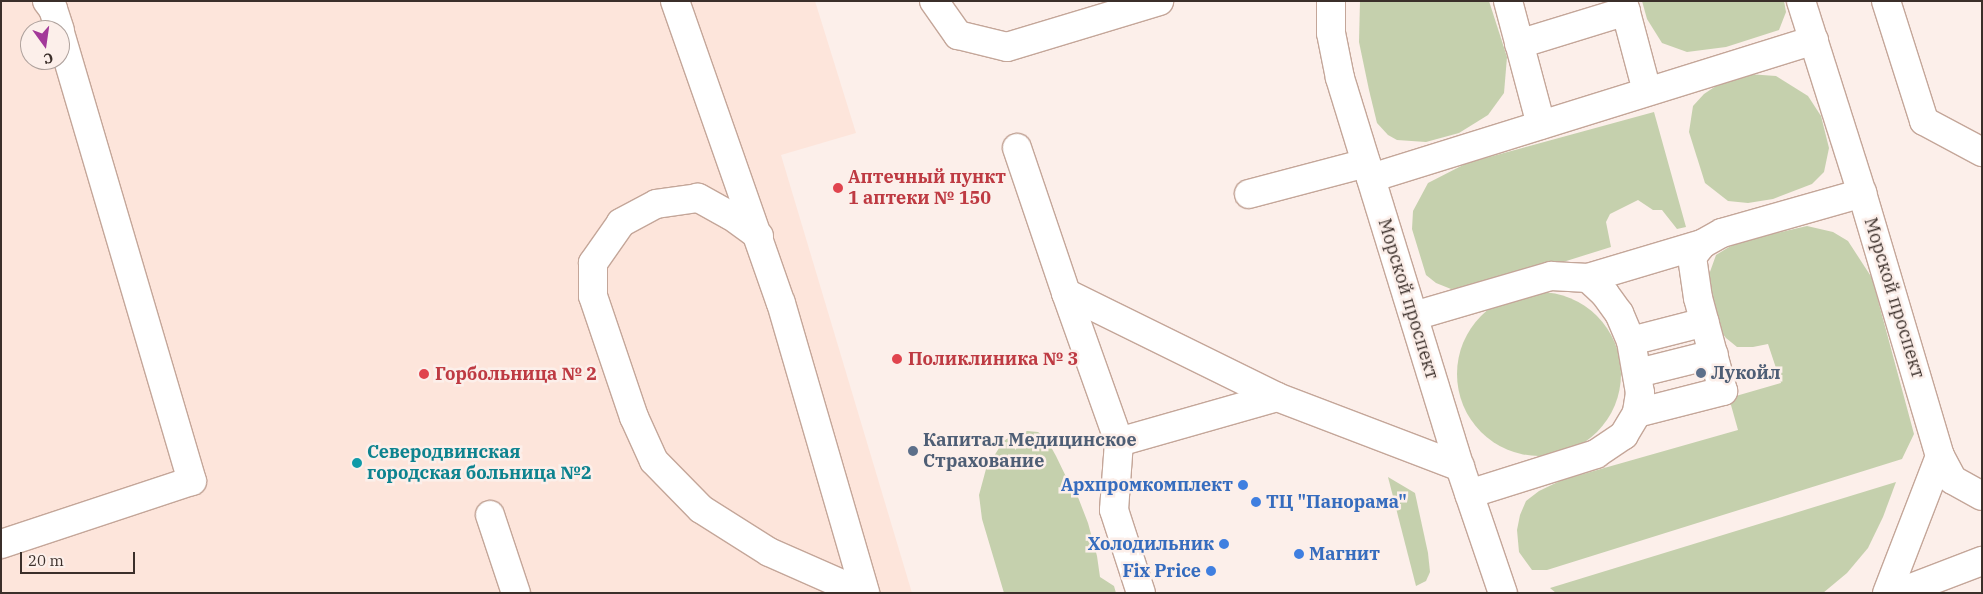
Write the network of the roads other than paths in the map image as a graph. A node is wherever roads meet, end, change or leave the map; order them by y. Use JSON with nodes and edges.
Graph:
{"nodes":[{"id":1,"x":47,"y":1,"type":"edge"},
{"id":2,"x":675,"y":1,"type":"edge"},
{"id":3,"x":934,"y":1,"type":"edge"},
{"id":4,"x":1159,"y":1,"type":"edge"},
{"id":5,"x":1331,"y":1,"type":"edge"},
{"id":6,"x":1801,"y":1,"type":"edge"},
{"id":7,"x":1886,"y":1,"type":"edge"},
{"id":8,"x":1509,"y":2,"type":"edge"},
{"id":9,"x":1624,"y":6,"type":"edge"},
{"id":10,"x":57,"y":20,"type":"edge"},
{"id":11,"x":1814,"y":40,"type":"junction"},
{"id":12,"x":1519,"y":44,"type":"junction"},
{"id":13,"x":70,"y":65,"type":"edge"},
{"id":14,"x":1647,"y":91,"type":"junction"},
{"id":15,"x":1541,"y":125,"type":"junction"},
{"id":16,"x":1017,"y":148,"type":"dead end"},
{"id":17,"x":1982,"y":152,"type":"edge"},
{"id":18,"x":1369,"y":171,"type":"junction"},
{"id":19,"x":1862,"y":193,"type":"junction"},
{"id":20,"x":1249,"y":194,"type":"dead end"},
{"id":21,"x":759,"y":236,"type":"junction"},
{"id":22,"x":1702,"y":244,"type":"junction"},
{"id":23,"x":1588,"y":278,"type":"junction"},
{"id":24,"x":1066,"y":293,"type":"junction"},
{"id":25,"x":1414,"y":316,"type":"junction"},
{"id":26,"x":1705,"y":322,"type":"junction"},
{"id":27,"x":1631,"y":342,"type":"junction"},
{"id":28,"x":1714,"y":354,"type":"junction"},
{"id":29,"x":1638,"y":373,"type":"junction"},
{"id":30,"x":1277,"y":397,"type":"junction"},
{"id":31,"x":1637,"y":414,"type":"junction"},
{"id":32,"x":1119,"y":442,"type":"junction"},
{"id":33,"x":1940,"y":456,"type":"junction"},
{"id":34,"x":1460,"y":467,"type":"junction"},
{"id":35,"x":1469,"y":494,"type":"junction"},
{"id":36,"x":1982,"y":496,"type":"edge"},
{"id":37,"x":490,"y":516,"type":"dead end"},
{"id":38,"x":1,"y":544,"type":"edge"},
{"id":39,"x":1982,"y":561,"type":"edge"},
{"id":40,"x":1502,"y":592,"type":"edge"},
{"id":41,"x":516,"y":593,"type":"edge"},
{"id":42,"x":863,"y":593,"type":"edge"},
{"id":43,"x":1141,"y":593,"type":"edge"},
{"id":44,"x":1888,"y":593,"type":"edge"},
{"id":45,"x":1898,"y":593,"type":"edge"}],
"edges":[{"from":1,"to":10,"type":"main road"},
{"from":2,"to":21,"type":"main road"},
{"from":3,"to":4,"type":"main road"},
{"from":5,"to":18,"type":"main road","name":"Морской проспект"},
{"from":6,"to":11,"type":"main road","name":"Морской проспект"},
{"from":7,"to":17,"type":"main road"},
{"from":8,"to":12,"type":"main road"},
{"from":9,"to":12,"type":"main road"},
{"from":9,"to":14,"type":"main road"},
{"from":11,"to":14,"type":"main road"},
{"from":11,"to":19,"type":"main road","name":"Морской проспект"},
{"from":12,"to":15,"type":"main road"},
{"from":13,"to":38,"type":"main road"},
{"from":14,"to":15,"type":"main road"},
{"from":15,"to":18,"type":"main road"},
{"from":16,"to":24,"type":"main road"},
{"from":18,"to":20,"type":"main road"},
{"from":18,"to":25,"type":"main road","name":"Морской проспект"},
{"from":19,"to":22,"type":"main road"},
{"from":19,"to":33,"type":"main road","name":"Морской проспект"},
{"from":21,"to":42,"type":"main road"},
{"from":21,"to":42,"type":"main road"},
{"from":22,"to":23,"type":"main road"},
{"from":22,"to":26,"type":"main road"},
{"from":23,"to":25,"type":"main road"},
{"from":23,"to":27,"type":"main road"},
{"from":24,"to":30,"type":"main road"},
{"from":24,"to":32,"type":"main road"},
{"from":25,"to":34,"type":"main road","name":"Морской проспект"},
{"from":26,"to":27,"type":"main road"},
{"from":26,"to":28,"type":"main road"},
{"from":27,"to":29,"type":"main road"},
{"from":28,"to":29,"type":"main road"},
{"from":28,"to":31,"type":"main road"},
{"from":29,"to":31,"type":"main road"},
{"from":30,"to":32,"type":"main road"},
{"from":30,"to":34,"type":"main road"},
{"from":31,"to":35,"type":"main road"},
{"from":32,"to":43,"type":"main road"},
{"from":33,"to":36,"type":"main road","name":"Морской проспект"},
{"from":33,"to":44,"type":"main road"},
{"from":34,"to":35,"type":"main road","name":"Морской проспект"},
{"from":35,"to":40,"type":"main road","name":"Морской проспект"},
{"from":37,"to":41,"type":"main road"},
{"from":39,"to":45,"type":"main road"}]}
